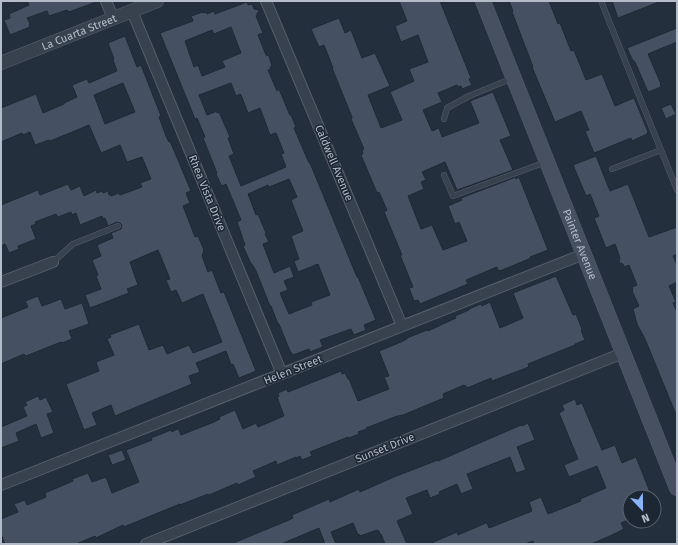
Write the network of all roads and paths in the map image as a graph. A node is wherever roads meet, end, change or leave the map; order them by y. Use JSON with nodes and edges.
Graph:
{"nodes":[{"id":1,"x":106,"y":1,"type":"edge"},
{"id":2,"x":157,"y":1,"type":"edge"},
{"id":3,"x":266,"y":1,"type":"edge"},
{"id":4,"x":483,"y":1,"type":"edge"},
{"id":5,"x":601,"y":1,"type":"edge"},
{"id":6,"x":132,"y":11,"type":"junction"},
{"id":7,"x":112,"y":18,"type":"junction"},
{"id":8,"x":1,"y":63,"type":"edge"},
{"id":9,"x":514,"y":77,"type":"junction"},
{"id":10,"x":444,"y":119,"type":"dead end"},
{"id":11,"x":661,"y":150,"type":"junction"},
{"id":12,"x":547,"y":162,"type":"junction"},
{"id":13,"x":612,"y":169,"type":"dead end"},
{"id":14,"x":444,"y":175,"type":"dead end"},
{"id":15,"x":677,"y":190,"type":"edge"},
{"id":16,"x":118,"y":226,"type":"dead end"},
{"id":17,"x":584,"y":254,"type":"junction"},
{"id":18,"x":54,"y":262,"type":"joint"},
{"id":19,"x":1,"y":282,"type":"edge"},
{"id":20,"x":402,"y":326,"type":"junction"},
{"id":21,"x":623,"y":353,"type":"junction"},
{"id":22,"x":282,"y":374,"type":"junction"},
{"id":23,"x":1,"y":485,"type":"edge"},
{"id":24,"x":677,"y":488,"type":"edge"},
{"id":25,"x":146,"y":544,"type":"edge"}],
"edges":[{"from":1,"to":7,"type":"street"},
{"from":2,"to":6,"type":"street","name":"La Cuarta Street"},
{"from":3,"to":20,"type":"street","name":"Caldwell Avenue"},
{"from":4,"to":9,"type":"main road","name":"Painter Avenue"},
{"from":5,"to":11,"type":"lane"},
{"from":6,"to":7,"type":"street","name":"La Cuarta Street"},
{"from":6,"to":22,"type":"street","name":"Rhea Vista Drive"},
{"from":7,"to":8,"type":"street","name":"La Cuarta Street"},
{"from":9,"to":10,"type":"lane"},
{"from":9,"to":12,"type":"main road","name":"Painter Avenue"},
{"from":11,"to":13,"type":"lane"},
{"from":11,"to":15,"type":"lane"},
{"from":12,"to":14,"type":"lane"},
{"from":12,"to":17,"type":"main road","name":"Painter Avenue"},
{"from":16,"to":18,"type":"lane"},
{"from":17,"to":20,"type":"street","name":"Helen Street"},
{"from":17,"to":21,"type":"main road","name":"Painter Avenue"},
{"from":18,"to":19,"type":"street"},
{"from":20,"to":22,"type":"street","name":"Helen Street"},
{"from":21,"to":24,"type":"main road","name":"Painter Avenue"},
{"from":21,"to":25,"type":"street","name":"Sunset Drive"},
{"from":22,"to":23,"type":"street","name":"Helen Street"}]}
